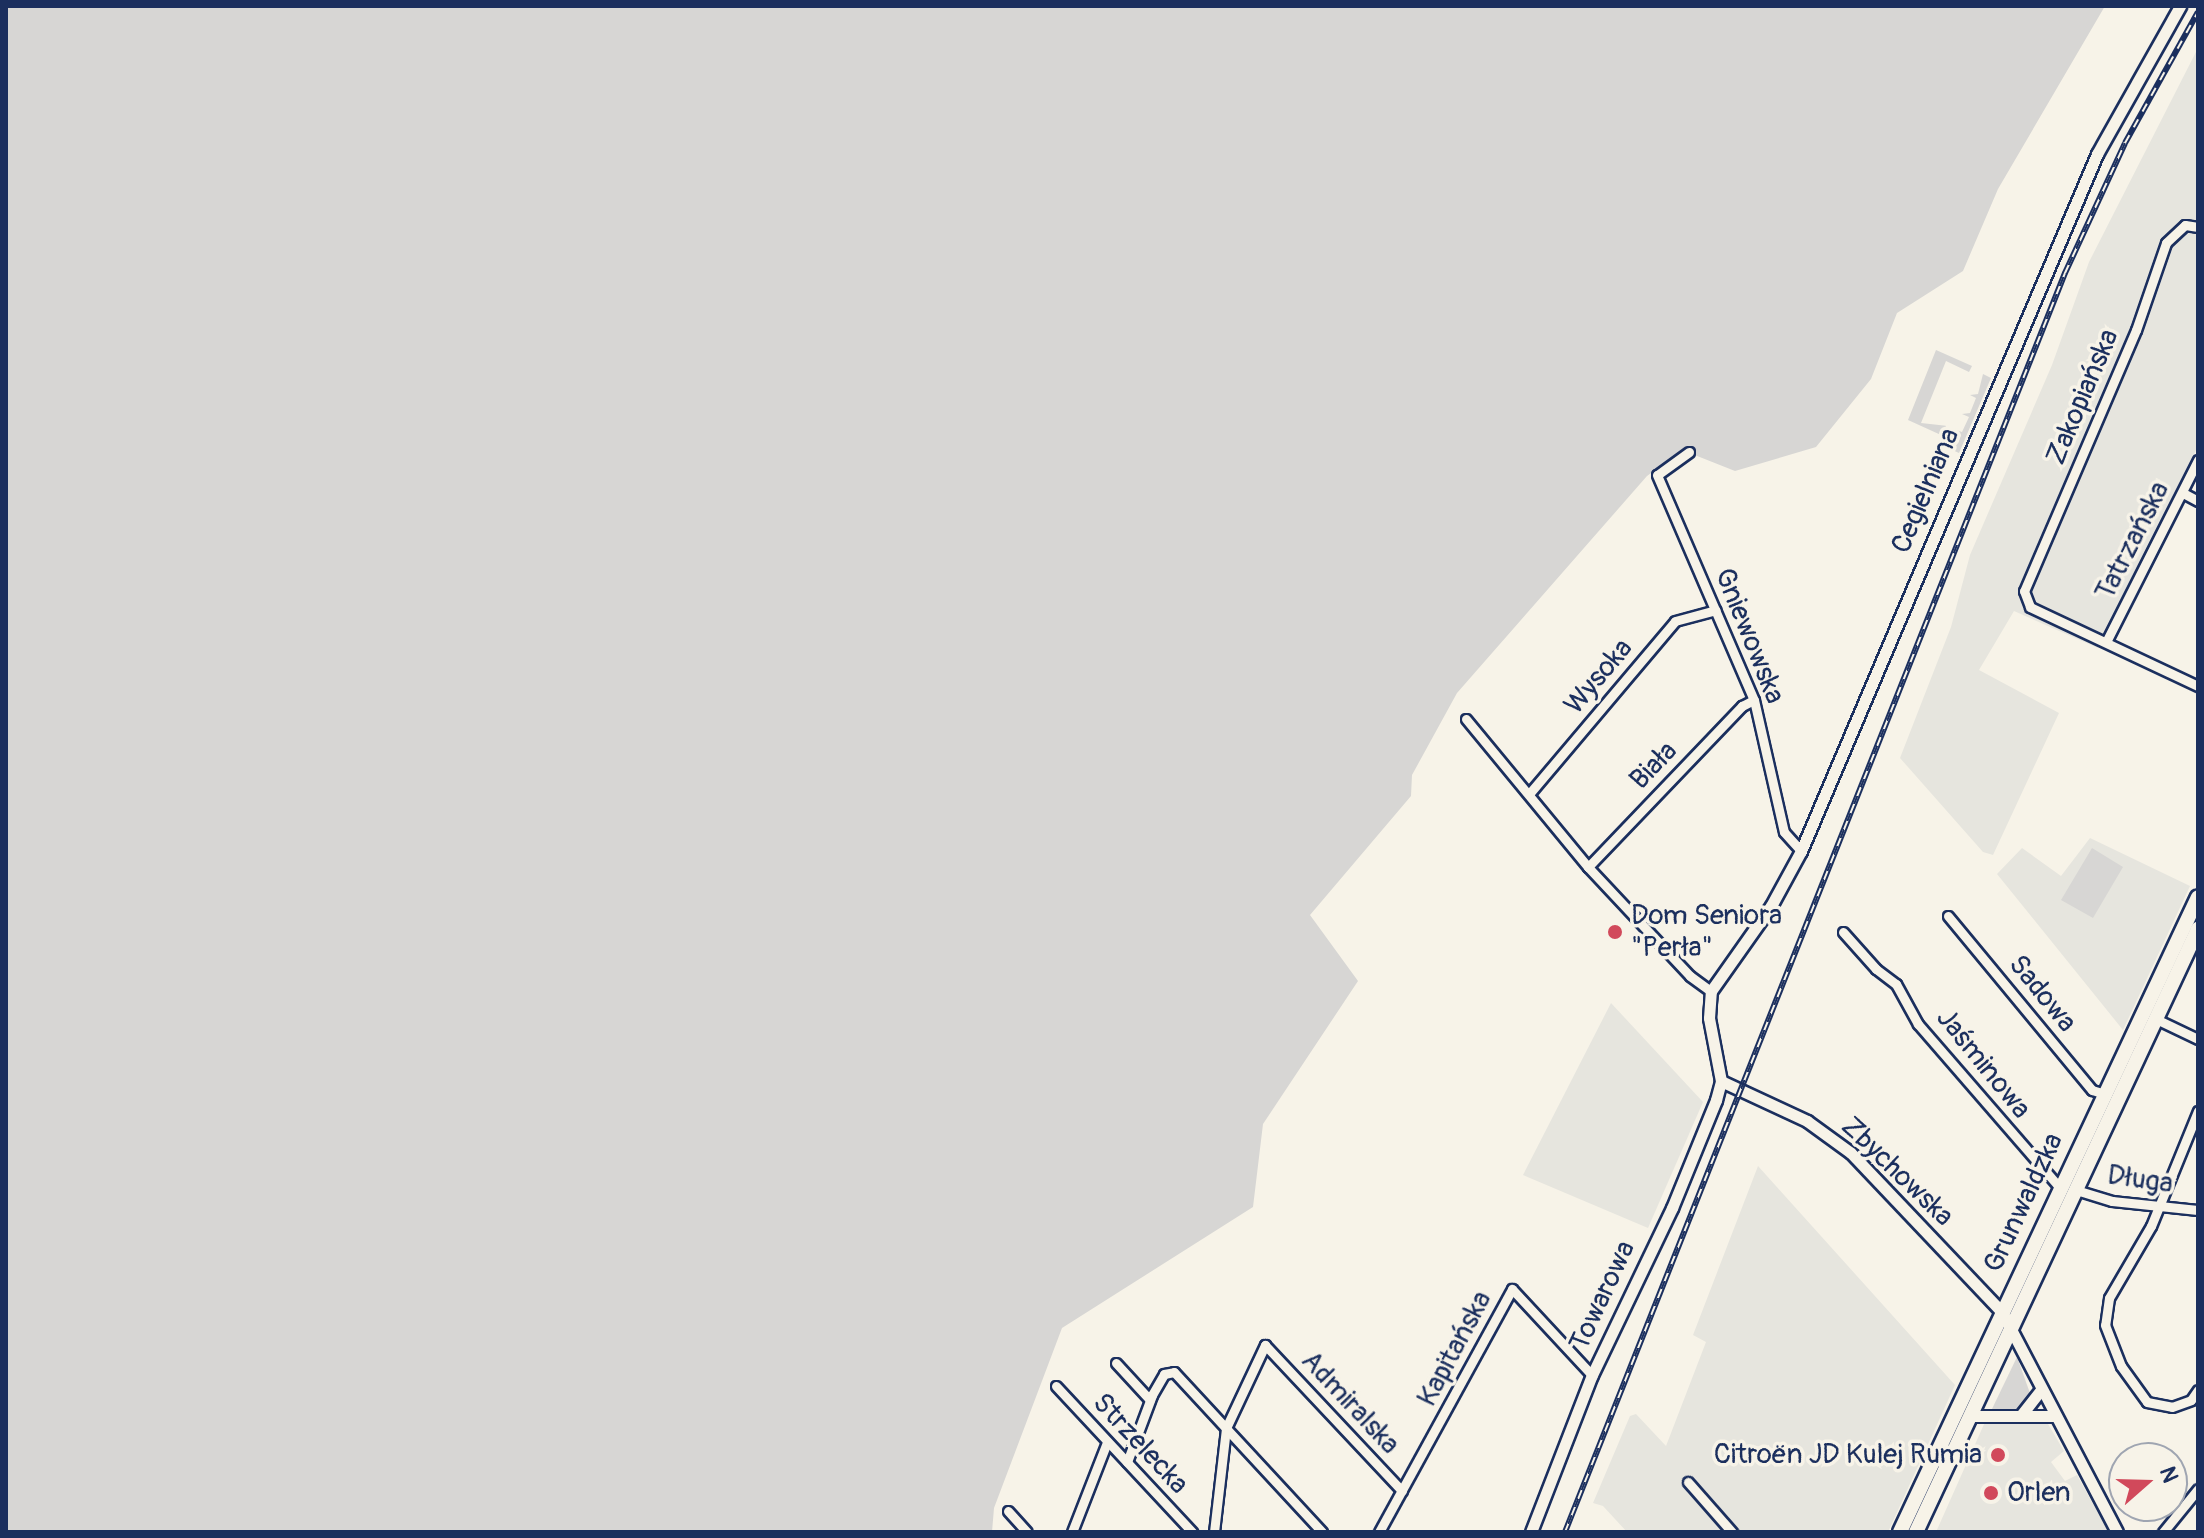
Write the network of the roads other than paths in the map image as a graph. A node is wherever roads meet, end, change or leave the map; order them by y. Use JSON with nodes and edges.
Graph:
{"nodes":[{"id":1,"x":2180,"y":6,"type":"edge"},
{"id":2,"x":2198,"y":227,"type":"edge"},
{"id":3,"x":1689,"y":452,"type":"dead end"},
{"id":4,"x":2198,"y":460,"type":"edge"},
{"id":5,"x":2183,"y":493,"type":"junction"},
{"id":6,"x":2198,"y":501,"type":"edge"},
{"id":7,"x":1716,"y":610,"type":"junction"},
{"id":8,"x":2106,"y":642,"type":"junction"},
{"id":9,"x":2198,"y":686,"type":"edge"},
{"id":10,"x":1754,"y":700,"type":"junction"},
{"id":11,"x":1466,"y":719,"type":"dead end"},
{"id":12,"x":1529,"y":794,"type":"junction"},
{"id":13,"x":1801,"y":851,"type":"junction"},
{"id":14,"x":1588,"y":867,"type":"junction"},
{"id":15,"x":2198,"y":897,"type":"edge"},
{"id":16,"x":1948,"y":916,"type":"dead end"},
{"id":17,"x":2198,"y":929,"type":"edge"},
{"id":18,"x":1843,"y":932,"type":"dead end"},
{"id":19,"x":1711,"y":991,"type":"junction"},
{"id":20,"x":2156,"y":1019,"type":"junction"},
{"id":21,"x":2198,"y":1039,"type":"edge"},
{"id":22,"x":1721,"y":1081,"type":"junction"},
{"id":23,"x":2105,"y":1094,"type":"junction"},
{"id":24,"x":2198,"y":1111,"type":"edge"},
{"id":25,"x":2060,"y":1188,"type":"junction"},
{"id":26,"x":2076,"y":1190,"type":"junction"},
{"id":27,"x":2159,"y":1206,"type":"junction"},
{"id":28,"x":2198,"y":1210,"type":"edge"},
{"id":29,"x":2002,"y":1312,"type":"junction"},
{"id":30,"x":2010,"y":1331,"type":"junction"},
{"id":31,"x":1116,"y":1363,"type":"dead end"},
{"id":32,"x":1592,"y":1375,"type":"junction"},
{"id":33,"x":1056,"y":1386,"type":"dead end"},
{"id":34,"x":2041,"y":1390,"type":"junction"},
{"id":35,"x":2198,"y":1390,"type":"edge"},
{"id":36,"x":1150,"y":1400,"type":"junction"},
{"id":37,"x":2022,"y":1414,"type":"junction"},
{"id":38,"x":1973,"y":1416,"type":"junction"},
{"id":39,"x":2055,"y":1416,"type":"junction"},
{"id":40,"x":1226,"y":1428,"type":"junction"},
{"id":41,"x":1107,"y":1442,"type":"junction"},
{"id":42,"x":1127,"y":1462,"type":"junction"},
{"id":43,"x":1688,"y":1482,"type":"dead end"},
{"id":44,"x":2198,"y":1489,"type":"edge"},
{"id":45,"x":1402,"y":1491,"type":"junction"},
{"id":46,"x":1008,"y":1511,"type":"dead end"},
{"id":47,"x":1027,"y":1532,"type":"edge"},
{"id":48,"x":1072,"y":1532,"type":"edge"},
{"id":49,"x":1192,"y":1532,"type":"edge"},
{"id":50,"x":1214,"y":1532,"type":"edge"},
{"id":51,"x":1322,"y":1532,"type":"edge"},
{"id":52,"x":1379,"y":1532,"type":"edge"},
{"id":53,"x":1531,"y":1532,"type":"edge"},
{"id":54,"x":1732,"y":1532,"type":"edge"},
{"id":55,"x":1900,"y":1532,"type":"edge"},
{"id":56,"x":1916,"y":1532,"type":"edge"},
{"id":57,"x":2117,"y":1532,"type":"edge"},
{"id":58,"x":2163,"y":1532,"type":"edge"}],
"edges":[{"from":1,"to":13,"type":"street","name":"Cegielniana"},
{"from":2,"to":8,"type":"street","name":"Zakopiańska"},
{"from":3,"to":7,"type":"street","name":"Gniewowska"},
{"from":4,"to":5,"type":"street","name":"Tatrzańska"},
{"from":5,"to":6,"type":"street"},
{"from":5,"to":8,"type":"street","name":"Tatrzańska"},
{"from":7,"to":10,"type":"street","name":"Gniewowska"},
{"from":7,"to":12,"type":"street","name":"Wysoka"},
{"from":8,"to":9,"type":"street"},
{"from":10,"to":13,"type":"street","name":"Gniewowska"},
{"from":10,"to":14,"type":"street","name":"Biała"},
{"from":11,"to":12,"type":"street"},
{"from":12,"to":14,"type":"street"},
{"from":13,"to":19,"type":"street","name":"Cegielniana"},
{"from":14,"to":19,"type":"street"},
{"from":15,"to":23,"type":"main road","name":"Grunwaldzka"},
{"from":16,"to":23,"type":"street","name":"Sadowa"},
{"from":17,"to":20,"type":"main road","name":"Grunwaldzka"},
{"from":18,"to":25,"type":"street","name":"Jaśminowa"},
{"from":19,"to":22,"type":"street"},
{"from":20,"to":21,"type":"street"},
{"from":20,"to":26,"type":"main road","name":"Grunwaldzka"},
{"from":22,"to":29,"type":"street","name":"Zbychowska"},
{"from":22,"to":32,"type":"street","name":"Towarowa"},
{"from":23,"to":25,"type":"main road","name":"Grunwaldzka"},
{"from":24,"to":27,"type":"street"},
{"from":25,"to":29,"type":"main road","name":"Grunwaldzka"},
{"from":26,"to":27,"type":"street","name":"Długa"},
{"from":26,"to":30,"type":"main road","name":"Grunwaldzka"},
{"from":27,"to":28,"type":"street","name":"Długa"},
{"from":27,"to":35,"type":"street"},
{"from":29,"to":30,"type":"street"},
{"from":29,"to":55,"type":"main road","name":"Grunwaldzka"},
{"from":30,"to":34,"type":"street"},
{"from":30,"to":38,"type":"main road","name":"Grunwaldzka"},
{"from":31,"to":36,"type":"street","name":"Strzelecka"},
{"from":32,"to":45,"type":"street","name":"Kapitańska"},
{"from":32,"to":53,"type":"street","name":"Towarowa"},
{"from":33,"to":41,"type":"street","name":"Strzelecka"},
{"from":34,"to":37,"type":"street"},
{"from":34,"to":39,"type":"street"},
{"from":36,"to":40,"type":"street"},
{"from":36,"to":42,"type":"street"},
{"from":37,"to":38,"type":"street"},
{"from":37,"to":39,"type":"street"},
{"from":38,"to":56,"type":"main road","name":"Grunwaldzka"},
{"from":39,"to":57,"type":"street"},
{"from":40,"to":45,"type":"street","name":"Admiralska"},
{"from":40,"to":50,"type":"street"},
{"from":40,"to":51,"type":"street"},
{"from":41,"to":42,"type":"street","name":"Strzelecka"},
{"from":41,"to":48,"type":"street"},
{"from":42,"to":49,"type":"street","name":"Strzelecka"},
{"from":43,"to":54,"type":"street"},
{"from":44,"to":58,"type":"street"},
{"from":45,"to":52,"type":"street","name":"Kapitańska"},
{"from":46,"to":47,"type":"street"}]}
